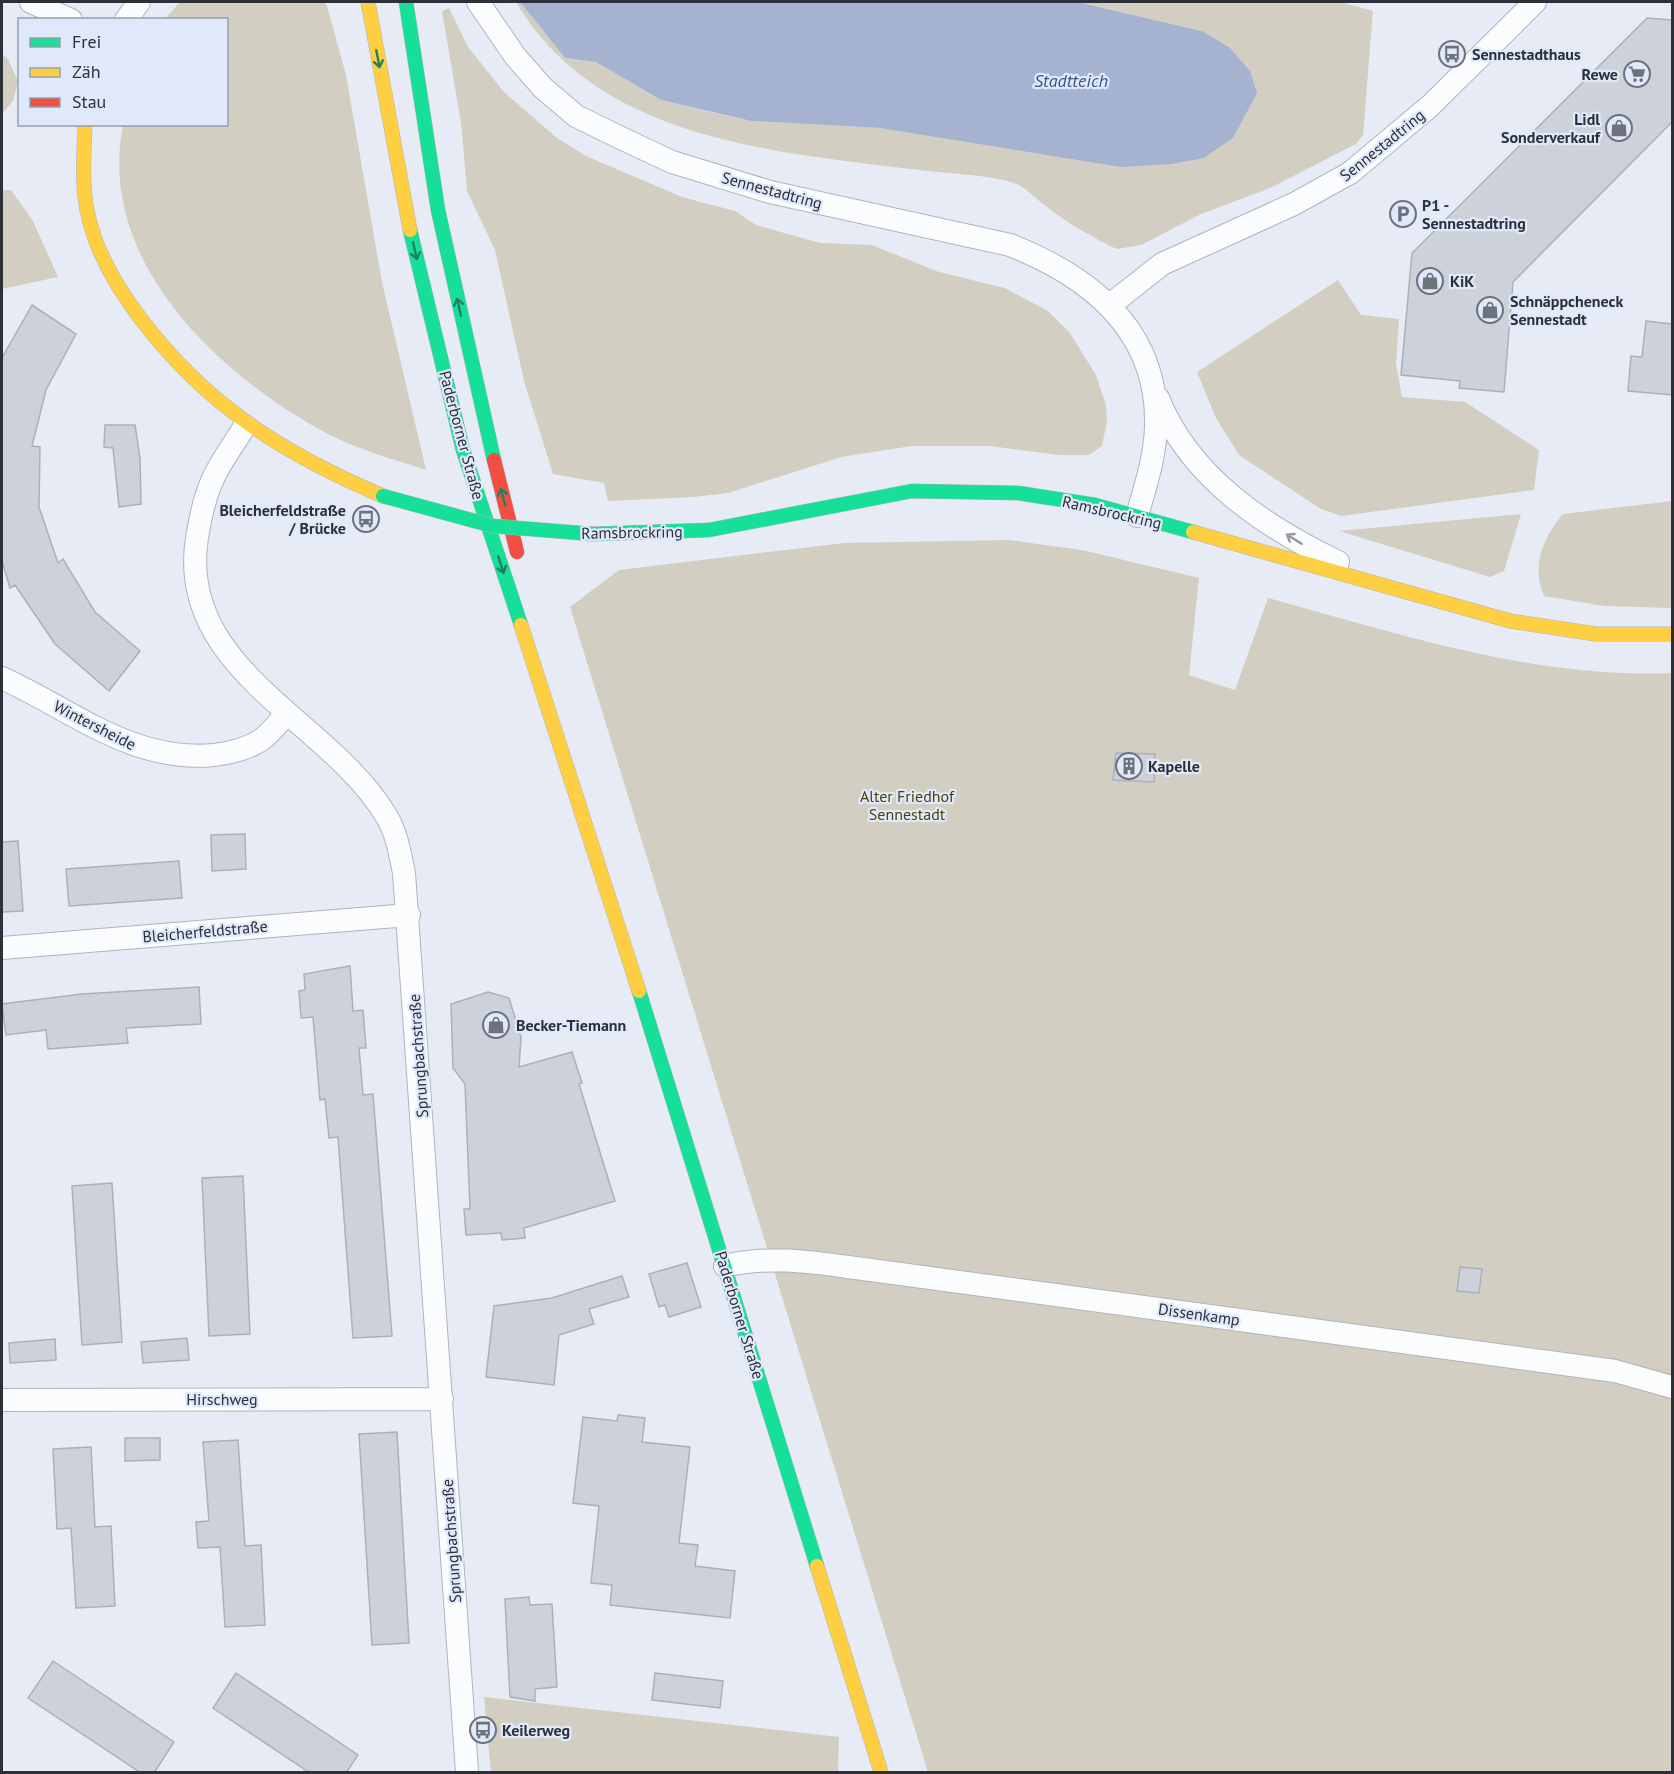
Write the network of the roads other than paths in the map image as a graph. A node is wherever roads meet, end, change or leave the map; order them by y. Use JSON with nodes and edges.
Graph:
{"nodes":[{"id":1,"x":31,"y":2,"type":"edge"},
{"id":2,"x":139,"y":2,"type":"edge"},
{"id":3,"x":368,"y":2,"type":"edge"},
{"id":4,"x":406,"y":2,"type":"edge"},
{"id":5,"x":478,"y":2,"type":"edge"},
{"id":6,"x":1535,"y":2,"type":"edge"},
{"id":7,"x":67,"y":18,"type":"edge"},
{"id":8,"x":127,"y":18,"type":"edge"},
{"id":9,"x":85,"y":126,"type":"edge"},
{"id":10,"x":1110,"y":305,"type":"junction"},
{"id":11,"x":1150,"y":377,"type":"junction"},
{"id":12,"x":245,"y":426,"type":"junction"},
{"id":13,"x":1137,"y":516,"type":"junction"},
{"id":14,"x":520,"y":564,"type":"dead end"},
{"id":15,"x":1384,"y":585,"type":"junction"},
{"id":16,"x":538,"y":632,"type":"dead end"},
{"id":17,"x":1672,"y":634,"type":"edge"},
{"id":18,"x":2,"y":678,"type":"edge"},
{"id":19,"x":286,"y":713,"type":"junction"},
{"id":20,"x":598,"y":858,"type":"junction"},
{"id":21,"x":409,"y":915,"type":"junction"},
{"id":22,"x":2,"y":948,"type":"edge"},
{"id":23,"x":725,"y":1266,"type":"junction"},
{"id":24,"x":1672,"y":1387,"type":"edge"},
{"id":25,"x":442,"y":1399,"type":"junction"},
{"id":26,"x":2,"y":1400,"type":"edge"},
{"id":27,"x":467,"y":1773,"type":"edge"},
{"id":28,"x":881,"y":1773,"type":"edge"}],
"edges":[{"from":1,"to":7,"type":"street"},
{"from":2,"to":8,"type":"street"},
{"from":3,"to":20,"type":"main road","name":"Paderborner Straße","one_way":true},
{"from":14,"to":4,"type":"main road","name":"Paderborner Straße","one_way":true},
{"from":5,"to":10,"type":"street","name":"Sennestadtring"},
{"from":6,"to":10,"type":"street","name":"Sennestadtring"},
{"from":9,"to":12,"type":"main road","name":"Ramsbrockring"},
{"from":10,"to":11,"type":"street","name":"Sennestadtring"},
{"from":11,"to":13,"type":"street","name":"Sennestadtring"},
{"from":15,"to":11,"type":"street","name":"Ramsbrockring","one_way":true},
{"from":12,"to":13,"type":"main road","name":"Ramsbrockring","bridge":true},
{"from":12,"to":19,"type":"street","name":"Sprungbachstraße"},
{"from":13,"to":15,"type":"main road","name":"Ramsbrockring"},
{"from":15,"to":17,"type":"main road","name":"Ramsbrockring"},
{"from":16,"to":20,"type":"main road","name":"Paderborner Straße"},
{"from":18,"to":19,"type":"street","name":"Wintersheide"},
{"from":19,"to":21,"type":"street","name":"Sprungbachstraße"},
{"from":20,"to":23,"type":"main road","name":"Paderborner Straße"},
{"from":21,"to":22,"type":"street","name":"Bleicherfeldstraße"},
{"from":21,"to":25,"type":"street","name":"Sprungbachstraße"},
{"from":23,"to":24,"type":"street","name":"Dissenkamp"},
{"from":23,"to":28,"type":"main road","name":"Paderborner Straße"},
{"from":25,"to":26,"type":"street","name":"Hirschweg"},
{"from":25,"to":27,"type":"street","name":"Sprungbachstraße"}]}
